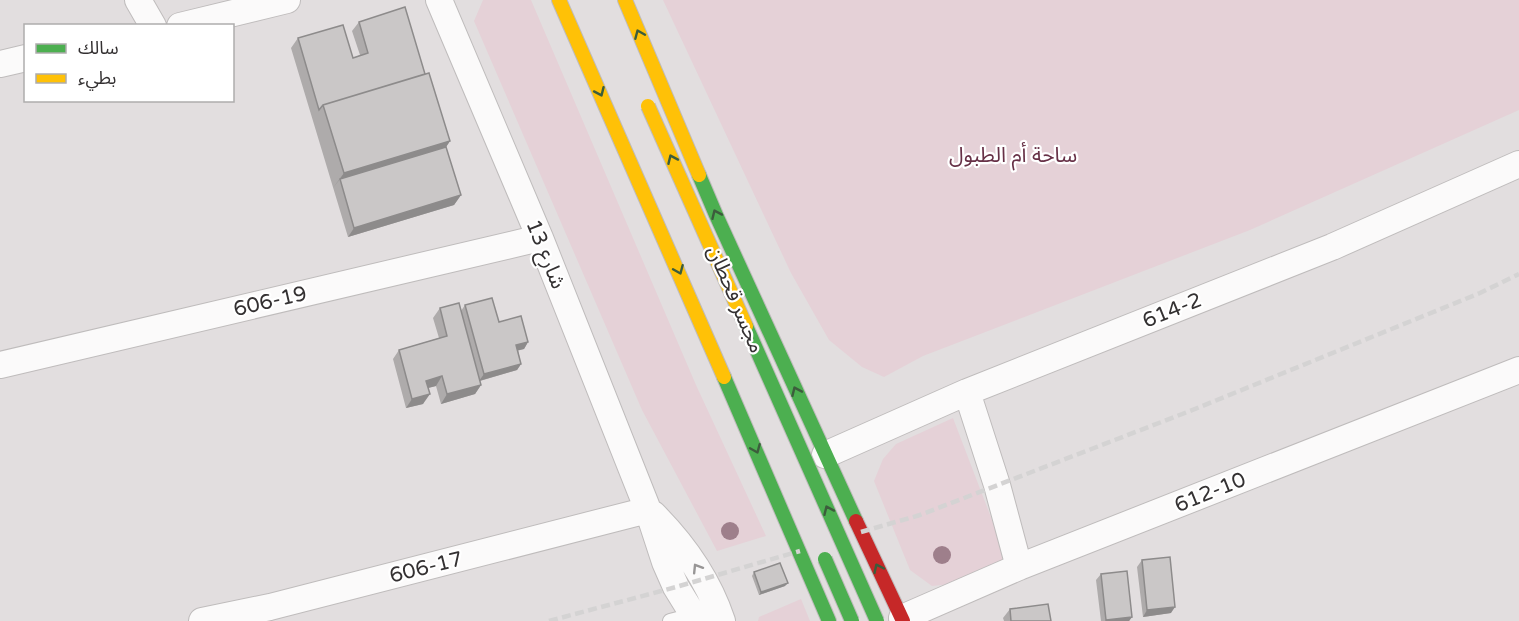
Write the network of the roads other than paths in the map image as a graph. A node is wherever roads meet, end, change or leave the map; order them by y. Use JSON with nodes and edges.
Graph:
{"nodes":[{"id":1,"x":138,"y":0,"type":"edge"},
{"id":2,"x":287,"y":0,"type":"edge"},
{"id":3,"x":439,"y":0,"type":"edge"},
{"id":4,"x":559,"y":0,"type":"edge"},
{"id":5,"x":569,"y":0,"type":"edge"},
{"id":6,"x":625,"y":0,"type":"edge"},
{"id":7,"x":152,"y":24,"type":"edge"},
{"id":8,"x":188,"y":24,"type":"edge"},
{"id":9,"x":592,"y":40,"type":"dead end"},
{"id":10,"x":24,"y":58,"type":"edge"},
{"id":11,"x":0,"y":64,"type":"edge"},
{"id":12,"x":646,"y":101,"type":"dead end"},
{"id":13,"x":1519,"y":164,"type":"edge"},
{"id":14,"x":540,"y":238,"type":"junction"},
{"id":15,"x":0,"y":365,"type":"edge"},
{"id":16,"x":1519,"y":370,"type":"edge"},
{"id":17,"x":967,"y":392,"type":"junction"},
{"id":18,"x":825,"y":455,"type":"junction"},
{"id":19,"x":648,"y":510,"type":"junction"},
{"id":20,"x":819,"y":545,"type":"dead end"},
{"id":21,"x":1019,"y":567,"type":"junction"},
{"id":22,"x":687,"y":619,"type":"edge"},
{"id":23,"x":894,"y":620,"type":"edge"},
{"id":24,"x":202,"y":621,"type":"edge"},
{"id":25,"x":722,"y":621,"type":"edge"},
{"id":26,"x":829,"y":621,"type":"edge"},
{"id":27,"x":852,"y":621,"type":"edge"}],
"edges":[{"from":1,"to":7,"type":"street"},
{"from":2,"to":8,"type":"street"},
{"from":3,"to":14,"type":"street","name":"شارع 13"},
{"from":4,"to":26,"type":"main road","one_way":true},
{"from":5,"to":9,"type":"main road"},
{"from":18,"to":6,"type":"main road","one_way":true},
{"from":10,"to":11,"type":"street"},
{"from":23,"to":12,"type":"main road","name":"مجسر قحطان","one_way":true,"bridge":true},
{"from":13,"to":17,"type":"street","name":"614-2"},
{"from":14,"to":15,"type":"street","name":"606-19"},
{"from":14,"to":19,"type":"street","name":"شارع 13"},
{"from":16,"to":21,"type":"street","name":"612-10"},
{"from":17,"to":18,"type":"street","name":"614-2"},
{"from":17,"to":21,"type":"street"},
{"from":23,"to":18,"type":"main road","one_way":true},
{"from":19,"to":22,"type":"street","name":"شارع 13"},
{"from":19,"to":24,"type":"street","name":"606-17"},
{"from":25,"to":19,"type":"street","one_way":true},
{"from":20,"to":27,"type":"main road","bridge":true},
{"from":21,"to":23,"type":"street","name":"612-10"}]}
